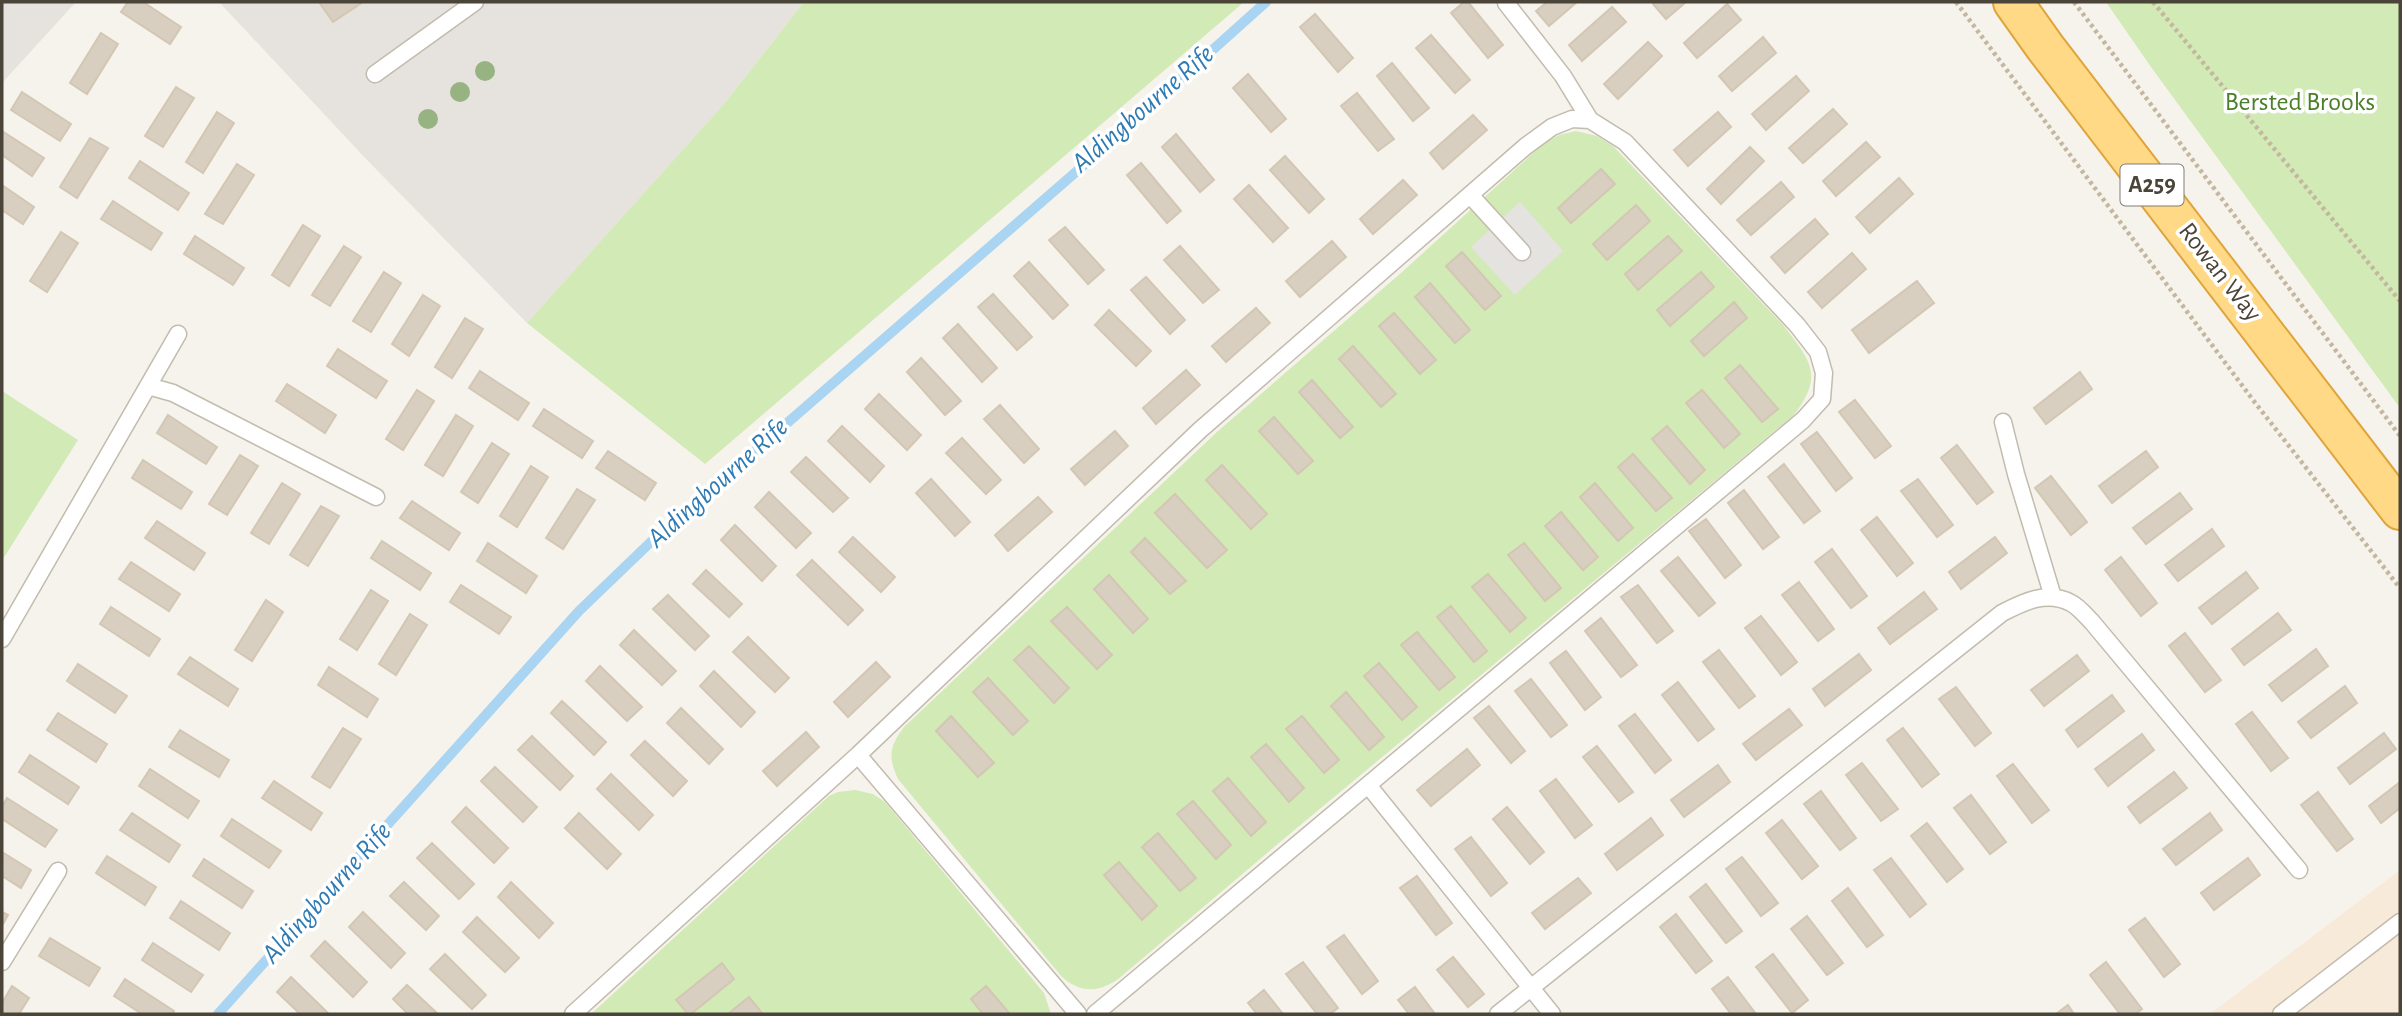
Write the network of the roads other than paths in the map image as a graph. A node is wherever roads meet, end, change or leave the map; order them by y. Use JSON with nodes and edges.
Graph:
{"nodes":[{"id":1,"x":475,"y":2,"type":"edge"},
{"id":2,"x":2013,"y":2,"type":"edge"},
{"id":3,"x":1506,"y":3,"type":"edge"},
{"id":4,"x":375,"y":74,"type":"dead end"},
{"id":5,"x":1590,"y":120,"type":"junction"},
{"id":6,"x":1471,"y":196,"type":"junction"},
{"id":7,"x":1522,"y":252,"type":"dead end"},
{"id":8,"x":178,"y":334,"type":"dead end"},
{"id":9,"x":148,"y":386,"type":"junction"},
{"id":10,"x":2003,"y":422,"type":"dead end"},
{"id":11,"x":376,"y":497,"type":"dead end"},
{"id":12,"x":2400,"y":509,"type":"edge"},
{"id":13,"x":2053,"y":597,"type":"junction"},
{"id":14,"x":2,"y":639,"type":"edge"},
{"id":15,"x":858,"y":755,"type":"junction"},
{"id":16,"x":1368,"y":785,"type":"junction"},
{"id":17,"x":58,"y":870,"type":"dead end"},
{"id":18,"x":2299,"y":870,"type":"dead end"},
{"id":19,"x":2400,"y":922,"type":"edge"},
{"id":20,"x":2,"y":962,"type":"edge"},
{"id":21,"x":1531,"y":987,"type":"junction"},
{"id":22,"x":573,"y":1014,"type":"edge"},
{"id":23,"x":1078,"y":1014,"type":"edge"},
{"id":24,"x":1095,"y":1014,"type":"edge"},
{"id":25,"x":1498,"y":1014,"type":"edge"},
{"id":26,"x":1552,"y":1014,"type":"edge"},
{"id":27,"x":2281,"y":1014,"type":"edge"}],
"edges":[{"from":1,"to":4,"type":"lane"},
{"from":2,"to":12,"type":"highway","name":"Rowan Way","number":"A259"},
{"from":3,"to":5,"type":"lane"},
{"from":5,"to":6,"type":"lane"},
{"from":5,"to":16,"type":"lane"},
{"from":6,"to":7,"type":"lane"},
{"from":6,"to":15,"type":"lane"},
{"from":8,"to":9,"type":"lane"},
{"from":9,"to":11,"type":"lane"},
{"from":9,"to":14,"type":"lane"},
{"from":10,"to":13,"type":"lane"},
{"from":13,"to":18,"type":"lane"},
{"from":13,"to":21,"type":"lane"},
{"from":15,"to":22,"type":"lane"},
{"from":15,"to":23,"type":"lane"},
{"from":16,"to":21,"type":"lane"},
{"from":16,"to":24,"type":"lane"},
{"from":17,"to":20,"type":"lane"},
{"from":19,"to":27,"type":"lane"},
{"from":21,"to":25,"type":"lane"},
{"from":21,"to":26,"type":"lane"}]}
